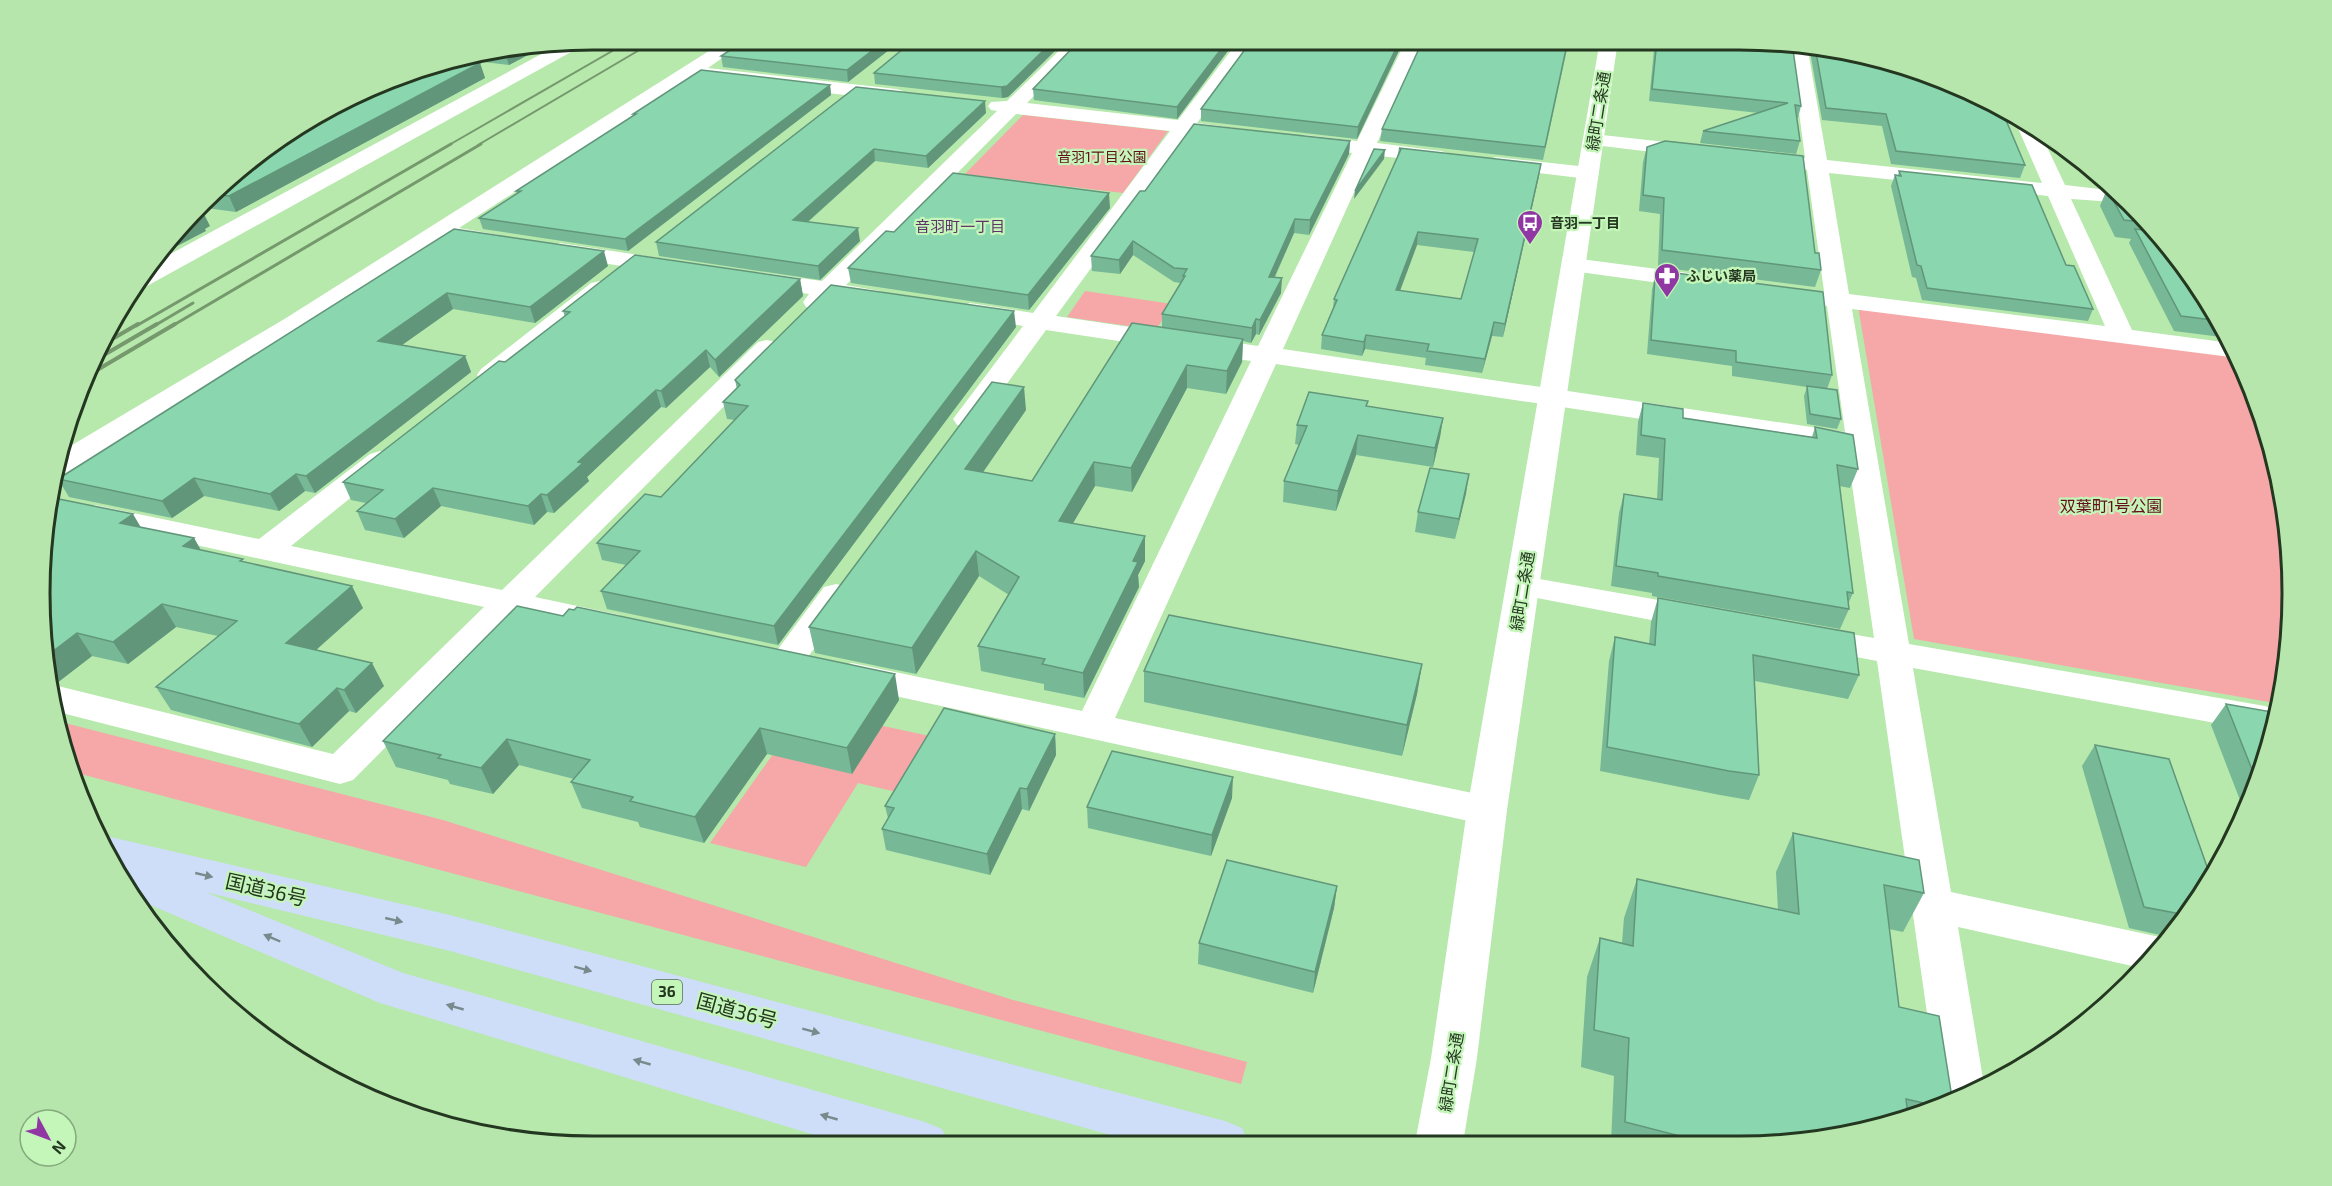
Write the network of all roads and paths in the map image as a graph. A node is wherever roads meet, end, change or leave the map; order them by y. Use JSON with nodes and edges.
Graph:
{"nodes":[{"id":1,"x":722,"y":50,"type":"edge"},
{"id":2,"x":1070,"y":50,"type":"edge"},
{"id":3,"x":1241,"y":50,"type":"edge"},
{"id":4,"x":1410,"y":50,"type":"edge"},
{"id":5,"x":1607,"y":50,"type":"edge"},
{"id":6,"x":560,"y":51,"type":"edge"},
{"id":7,"x":1799,"y":53,"type":"edge"},
{"id":8,"x":881,"y":68,"type":"edge"},
{"id":9,"x":484,"y":70,"type":"dead end"},
{"id":10,"x":689,"y":71,"type":"junction"},
{"id":11,"x":518,"y":74,"type":"junction"},
{"id":12,"x":854,"y":90,"type":"junction"},
{"id":13,"x":910,"y":96,"type":"edge"},
{"id":14,"x":977,"y":104,"type":"edge"},
{"id":15,"x":1011,"y":108,"type":"junction"},
{"id":16,"x":826,"y":111,"type":"edge"},
{"id":17,"x":1183,"y":127,"type":"junction"},
{"id":18,"x":2031,"y":134,"type":"edge"},
{"id":19,"x":1251,"y":135,"type":"edge"},
{"id":20,"x":1285,"y":139,"type":"edge"},
{"id":21,"x":1593,"y":140,"type":"junction"},
{"id":22,"x":1365,"y":148,"type":"junction"},
{"id":23,"x":1714,"y":154,"type":"edge"},
{"id":24,"x":1455,"y":158,"type":"edge"},
{"id":25,"x":1477,"y":161,"type":"edge"},
{"id":26,"x":1782,"y":161,"type":"edge"},
{"id":27,"x":1817,"y":165,"type":"junction"},
{"id":28,"x":1588,"y":173,"type":"junction"},
{"id":29,"x":2056,"y":191,"type":"junction"},
{"id":30,"x":2110,"y":197,"type":"edge"},
{"id":31,"x":213,"y":218,"type":"dead end"},
{"id":32,"x":246,"y":223,"type":"junction"},
{"id":33,"x":437,"y":232,"type":"junction"},
{"id":34,"x":662,"y":240,"type":"edge"},
{"id":35,"x":634,"y":261,"type":"junction"},
{"id":36,"x":1573,"y":265,"type":"junction"},
{"id":37,"x":691,"y":270,"type":"edge"},
{"id":38,"x":155,"y":272,"type":"edge"},
{"id":39,"x":736,"y":276,"type":"edge"},
{"id":40,"x":1731,"y":286,"type":"edge"},
{"id":41,"x":827,"y":290,"type":"junction"},
{"id":42,"x":1791,"y":293,"type":"edge"},
{"id":43,"x":1838,"y":299,"type":"junction"},
{"id":44,"x":898,"y":300,"type":"edge"},
{"id":45,"x":945,"y":307,"type":"edge"},
{"id":46,"x":1040,"y":321,"type":"junction"},
{"id":47,"x":2122,"y":336,"type":"junction"},
{"id":48,"x":2224,"y":350,"type":"edge"},
{"id":49,"x":1267,"y":355,"type":"junction"},
{"id":50,"x":468,"y":391,"type":"edge"},
{"id":51,"x":1552,"y":397,"type":"junction"},
{"id":52,"x":955,"y":435,"type":"edge"},
{"id":53,"x":1860,"y":442,"type":"junction"},
{"id":54,"x":394,"y":449,"type":"edge"},
{"id":55,"x":66,"y":461,"type":"edge"},
{"id":56,"x":60,"y":507,"type":"edge"},
{"id":57,"x":265,"y":550,"type":"junction"},
{"id":58,"x":850,"y":576,"type":"edge"},
{"id":59,"x":1523,"y":586,"type":"junction"},
{"id":60,"x":510,"y":602,"type":"junction"},
{"id":61,"x":1731,"y":623,"type":"edge"},
{"id":62,"x":637,"y":629,"type":"edge"},
{"id":63,"x":1778,"y":632,"type":"edge"},
{"id":64,"x":1893,"y":652,"type":"junction"},
{"id":65,"x":753,"y":654,"type":"edge"},
{"id":66,"x":787,"y":661,"type":"junction"},
{"id":67,"x":60,"y":700,"type":"edge"},
{"id":68,"x":2267,"y":719,"type":"edge"},
{"id":69,"x":1093,"y":726,"type":"junction"},
{"id":70,"x":1487,"y":810,"type":"junction"},
{"id":71,"x":117,"y":855,"type":"edge"},
{"id":72,"x":130,"y":877,"type":"edge"},
{"id":73,"x":1933,"y":905,"type":"junction"},
{"id":74,"x":2148,"y":951,"type":"edge"},
{"id":75,"x":1961,"y":1088,"type":"edge"},
{"id":76,"x":894,"y":1136,"type":"edge"},
{"id":77,"x":1196,"y":1136,"type":"edge"},
{"id":78,"x":1440,"y":1136,"type":"edge"}],
"edges":[{"from":1,"to":10,"type":"street"},
{"from":2,"to":15,"type":"street"},
{"from":3,"to":17,"type":"street"},
{"from":4,"to":22,"type":"street"},
{"from":5,"to":21,"type":"street","name":"緑町二条通"},
{"from":6,"to":11,"type":"street"},
{"from":7,"to":27,"type":"street"},
{"from":8,"to":12,"type":"street"},
{"from":9,"to":11,"type":"street"},
{"from":10,"to":12,"type":"street"},
{"from":10,"to":33,"type":"street"},
{"from":11,"to":32,"type":"street"},
{"from":12,"to":13,"type":"street"},
{"from":12,"to":16,"type":"street"},
{"from":14,"to":15,"type":"street"},
{"from":15,"to":17,"type":"street"},
{"from":15,"to":41,"type":"street"},
{"from":17,"to":19,"type":"street"},
{"from":17,"to":46,"type":"street"},
{"from":18,"to":29,"type":"street"},
{"from":20,"to":22,"type":"street"},
{"from":21,"to":23,"type":"street"},
{"from":21,"to":28,"type":"street","name":"緑町二条通"},
{"from":22,"to":24,"type":"street"},
{"from":22,"to":49,"type":"street"},
{"from":25,"to":28,"type":"street"},
{"from":26,"to":27,"type":"street"},
{"from":27,"to":29,"type":"street"},
{"from":27,"to":43,"type":"street"},
{"from":28,"to":36,"type":"street","name":"緑町二条通"},
{"from":29,"to":30,"type":"street"},
{"from":29,"to":47,"type":"street"},
{"from":31,"to":32,"type":"street"},
{"from":32,"to":38,"type":"street"},
{"from":33,"to":35,"type":"street"},
{"from":33,"to":55,"type":"street"},
{"from":34,"to":35,"type":"street"},
{"from":35,"to":37,"type":"street"},
{"from":35,"to":50,"type":"street"},
{"from":36,"to":40,"type":"street"},
{"from":36,"to":51,"type":"street","name":"緑町二条通"},
{"from":39,"to":41,"type":"street"},
{"from":41,"to":44,"type":"street"},
{"from":41,"to":60,"type":"street"},
{"from":42,"to":43,"type":"street"},
{"from":43,"to":47,"type":"street"},
{"from":43,"to":53,"type":"street"},
{"from":45,"to":46,"type":"street"},
{"from":46,"to":49,"type":"street"},
{"from":46,"to":52,"type":"street"},
{"from":47,"to":48,"type":"street"},
{"from":49,"to":51,"type":"street"},
{"from":49,"to":69,"type":"street"},
{"from":51,"to":53,"type":"street"},
{"from":51,"to":59,"type":"street","name":"緑町二条通"},
{"from":53,"to":64,"type":"street"},
{"from":54,"to":57,"type":"street"},
{"from":56,"to":57,"type":"street"},
{"from":57,"to":60,"type":"street"},
{"from":58,"to":66,"type":"street"},
{"from":59,"to":61,"type":"street"},
{"from":59,"to":70,"type":"street","name":"緑町二条通"},
{"from":60,"to":62,"type":"street"},
{"from":60,"to":67,"type":"street"},
{"from":63,"to":64,"type":"street"},
{"from":64,"to":68,"type":"street"},
{"from":64,"to":73,"type":"street"},
{"from":65,"to":66,"type":"street"},
{"from":66,"to":69,"type":"street"},
{"from":69,"to":70,"type":"street"},
{"from":70,"to":78,"type":"street","name":"緑町二条通"},
{"from":71,"to":77,"type":"highway","name":"国道36号","number":"36","one_way":true},
{"from":76,"to":72,"type":"highway","name":"国道36号","one_way":true},
{"from":73,"to":74,"type":"street"},
{"from":73,"to":75,"type":"street"}]}
